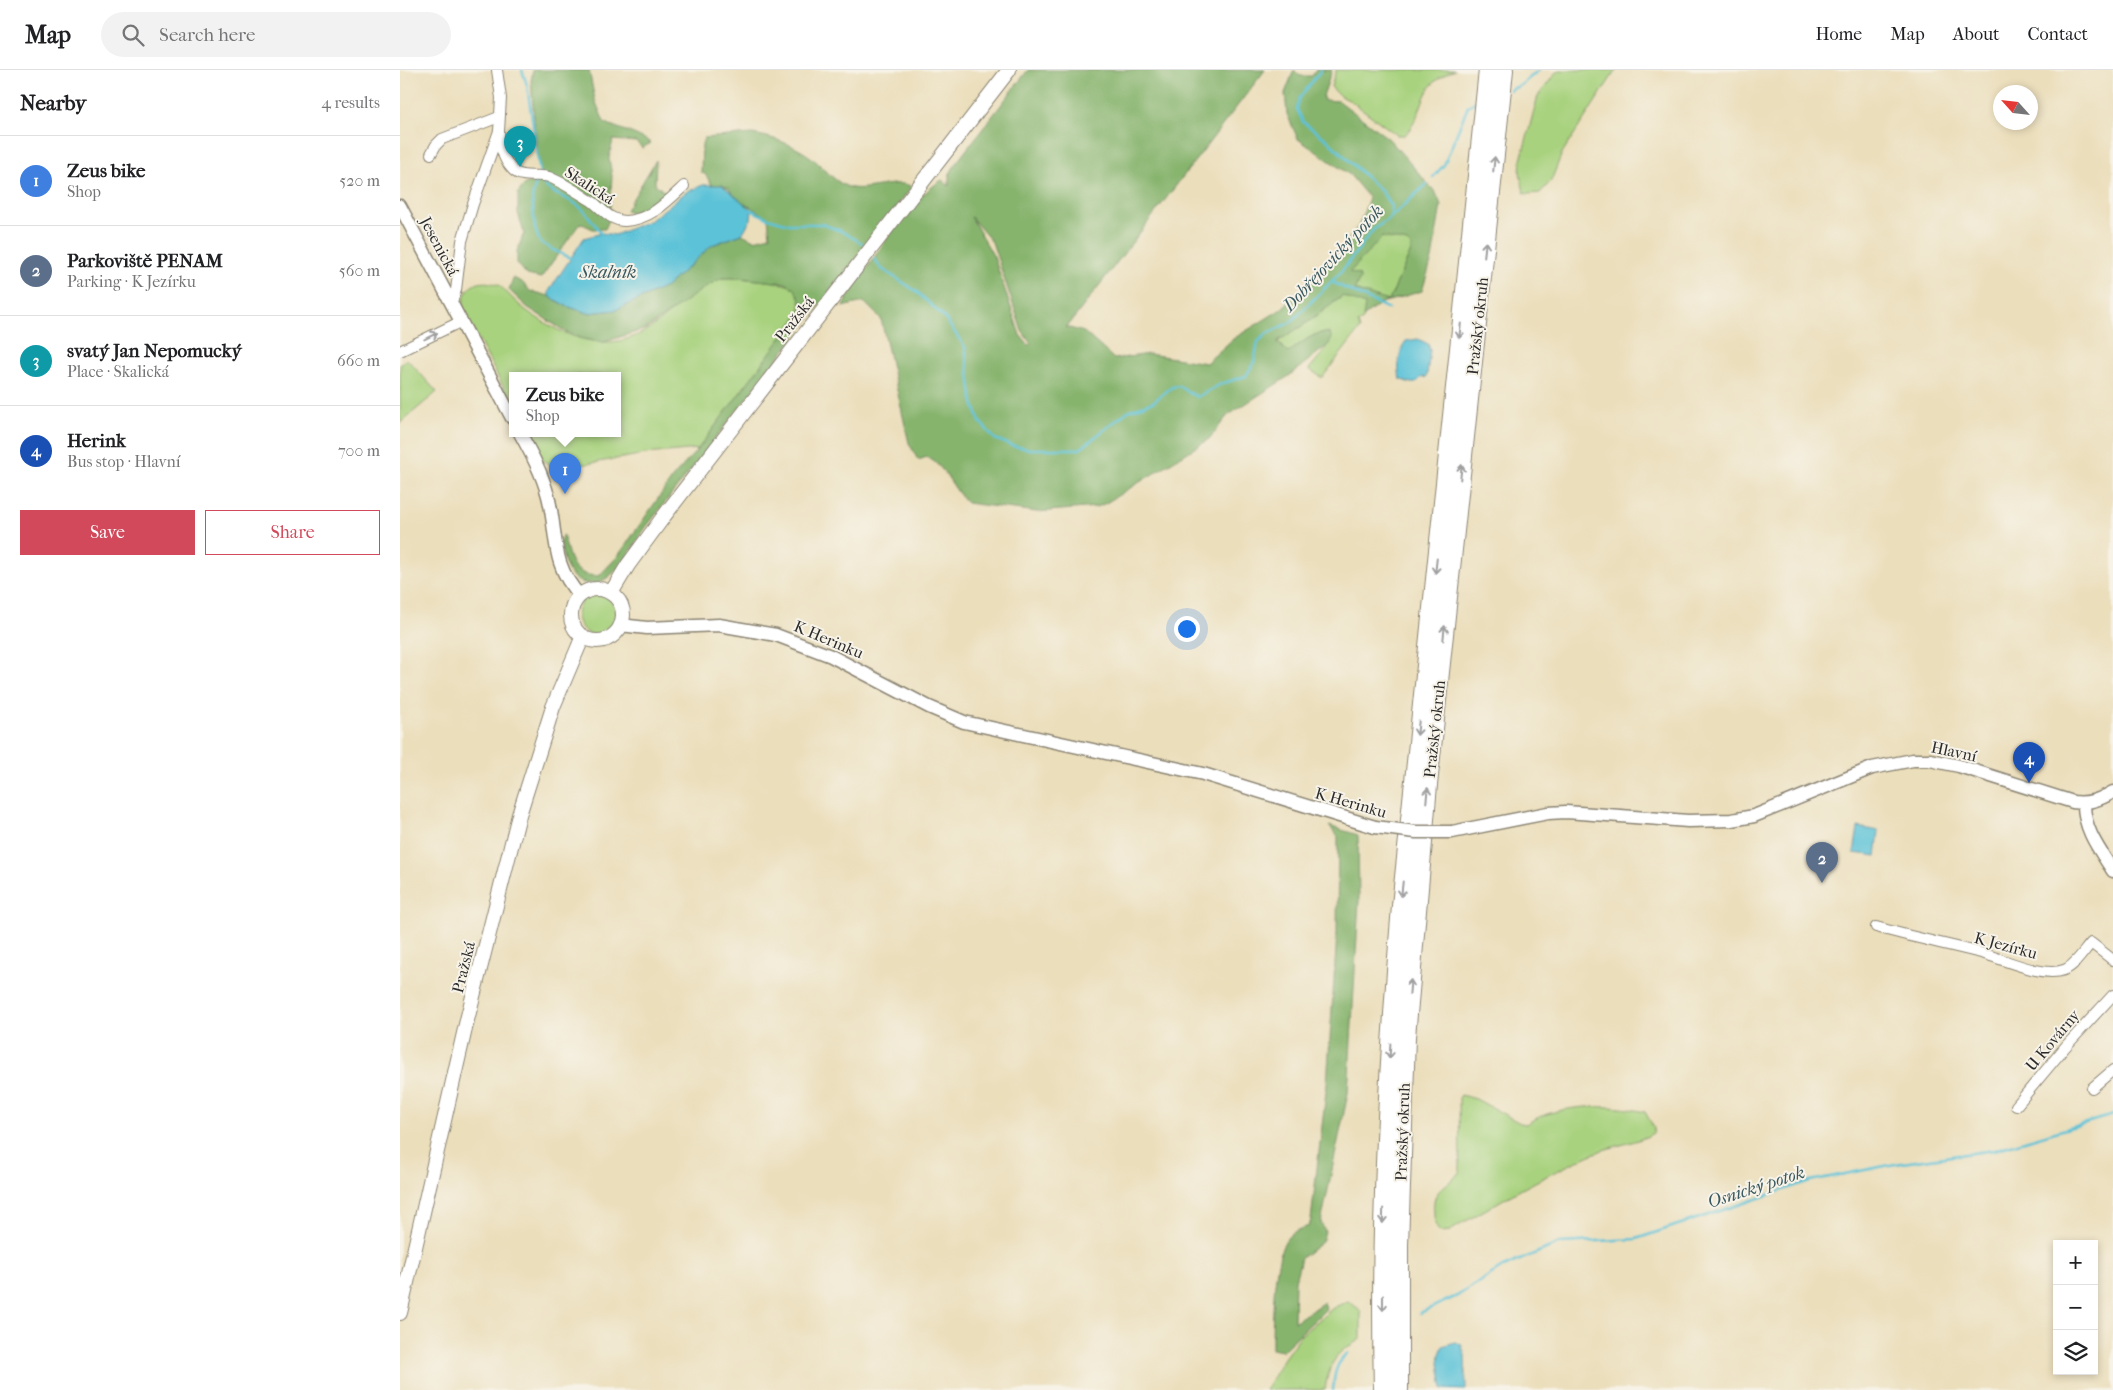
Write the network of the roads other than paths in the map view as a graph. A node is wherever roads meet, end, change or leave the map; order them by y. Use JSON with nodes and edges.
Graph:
{"nodes":[{"id":1,"x":498,"y":70,"type":"edge"},
{"id":2,"x":1009,"y":70,"type":"edge"},
{"id":3,"x":1488,"y":70,"type":"edge"},
{"id":4,"x":1504,"y":70,"type":"edge"},
{"id":5,"x":500,"y":117,"type":"junction"},
{"id":6,"x":498,"y":131,"type":"junction"},
{"id":7,"x":431,"y":154,"type":"dead end"},
{"id":8,"x":684,"y":186,"type":"dead end"},
{"id":9,"x":400,"y":206,"type":"edge"},
{"id":10,"x":1481,"y":212,"type":"junction"},
{"id":11,"x":452,"y":302,"type":"junction"},
{"id":12,"x":462,"y":321,"type":"junction"},
{"id":13,"x":400,"y":351,"type":"edge"},
{"id":14,"x":509,"y":412,"type":"edge"},
{"id":15,"x":522,"y":437,"type":"edge"},
{"id":16,"x":610,"y":593,"type":"junction"},
{"id":17,"x":580,"y":596,"type":"junction"},
{"id":18,"x":620,"y":625,"type":"junction"},
{"id":19,"x":583,"y":636,"type":"junction"},
{"id":20,"x":2113,"y":792,"type":"edge"},
{"id":21,"x":2084,"y":804,"type":"junction"},
{"id":22,"x":1732,"y":820,"type":"joint"},
{"id":23,"x":2113,"y":870,"type":"edge"},
{"id":24,"x":1876,"y":927,"type":"dead end"},
{"id":25,"x":2113,"y":960,"type":"edge"},
{"id":26,"x":2113,"y":995,"type":"edge"},
{"id":27,"x":2113,"y":1070,"type":"edge"},
{"id":28,"x":2092,"y":1088,"type":"dead end"},
{"id":29,"x":2016,"y":1106,"type":"dead end"},
{"id":30,"x":400,"y":1313,"type":"edge"},
{"id":31,"x":1383,"y":1390,"type":"edge"},
{"id":32,"x":1399,"y":1390,"type":"edge"}],
"edges":[{"from":1,"to":5,"type":"street","name":"Skalická"},
{"from":2,"to":16,"type":"main road","name":"Pražská"},
{"from":3,"to":10,"type":"highway","name":"Pražský okruh"},
{"from":10,"to":4,"type":"highway","name":"Pražský okruh","one_way":true},
{"from":5,"to":6,"type":"street","name":"Skalická"},
{"from":5,"to":7,"type":"street"},
{"from":6,"to":8,"type":"street","name":"Skalická"},
{"from":6,"to":11,"type":"street","name":"Skalická"},
{"from":9,"to":11,"type":"street","name":"Jesenická"},
{"from":10,"to":31,"type":"highway","name":"Pražský okruh","one_way":true},
{"from":32,"to":10,"type":"highway","name":"Pražský okruh","one_way":true},
{"from":11,"to":12,"type":"street","name":"Jesenická"},
{"from":13,"to":12,"type":"street","one_way":true},
{"from":12,"to":14,"type":"street","name":"Jesenická"},
{"from":15,"to":17,"type":"street"},
{"from":16,"to":17,"type":"main road"},
{"from":16,"to":18,"type":"main road"},
{"from":17,"to":19,"type":"main road"},
{"from":18,"to":19,"type":"main road"},
{"from":18,"to":22,"type":"street","name":"K Herinku","bridge":true},
{"from":19,"to":30,"type":"main road","name":"Pražská"},
{"from":20,"to":21,"type":"street"},
{"from":21,"to":22,"type":"street","name":"Hlavní"},
{"from":21,"to":23,"type":"street"},
{"from":24,"to":25,"type":"street","name":"K Jezírku"},
{"from":26,"to":29,"type":"street","name":"U Kovárny"},
{"from":27,"to":28,"type":"street"}]}
